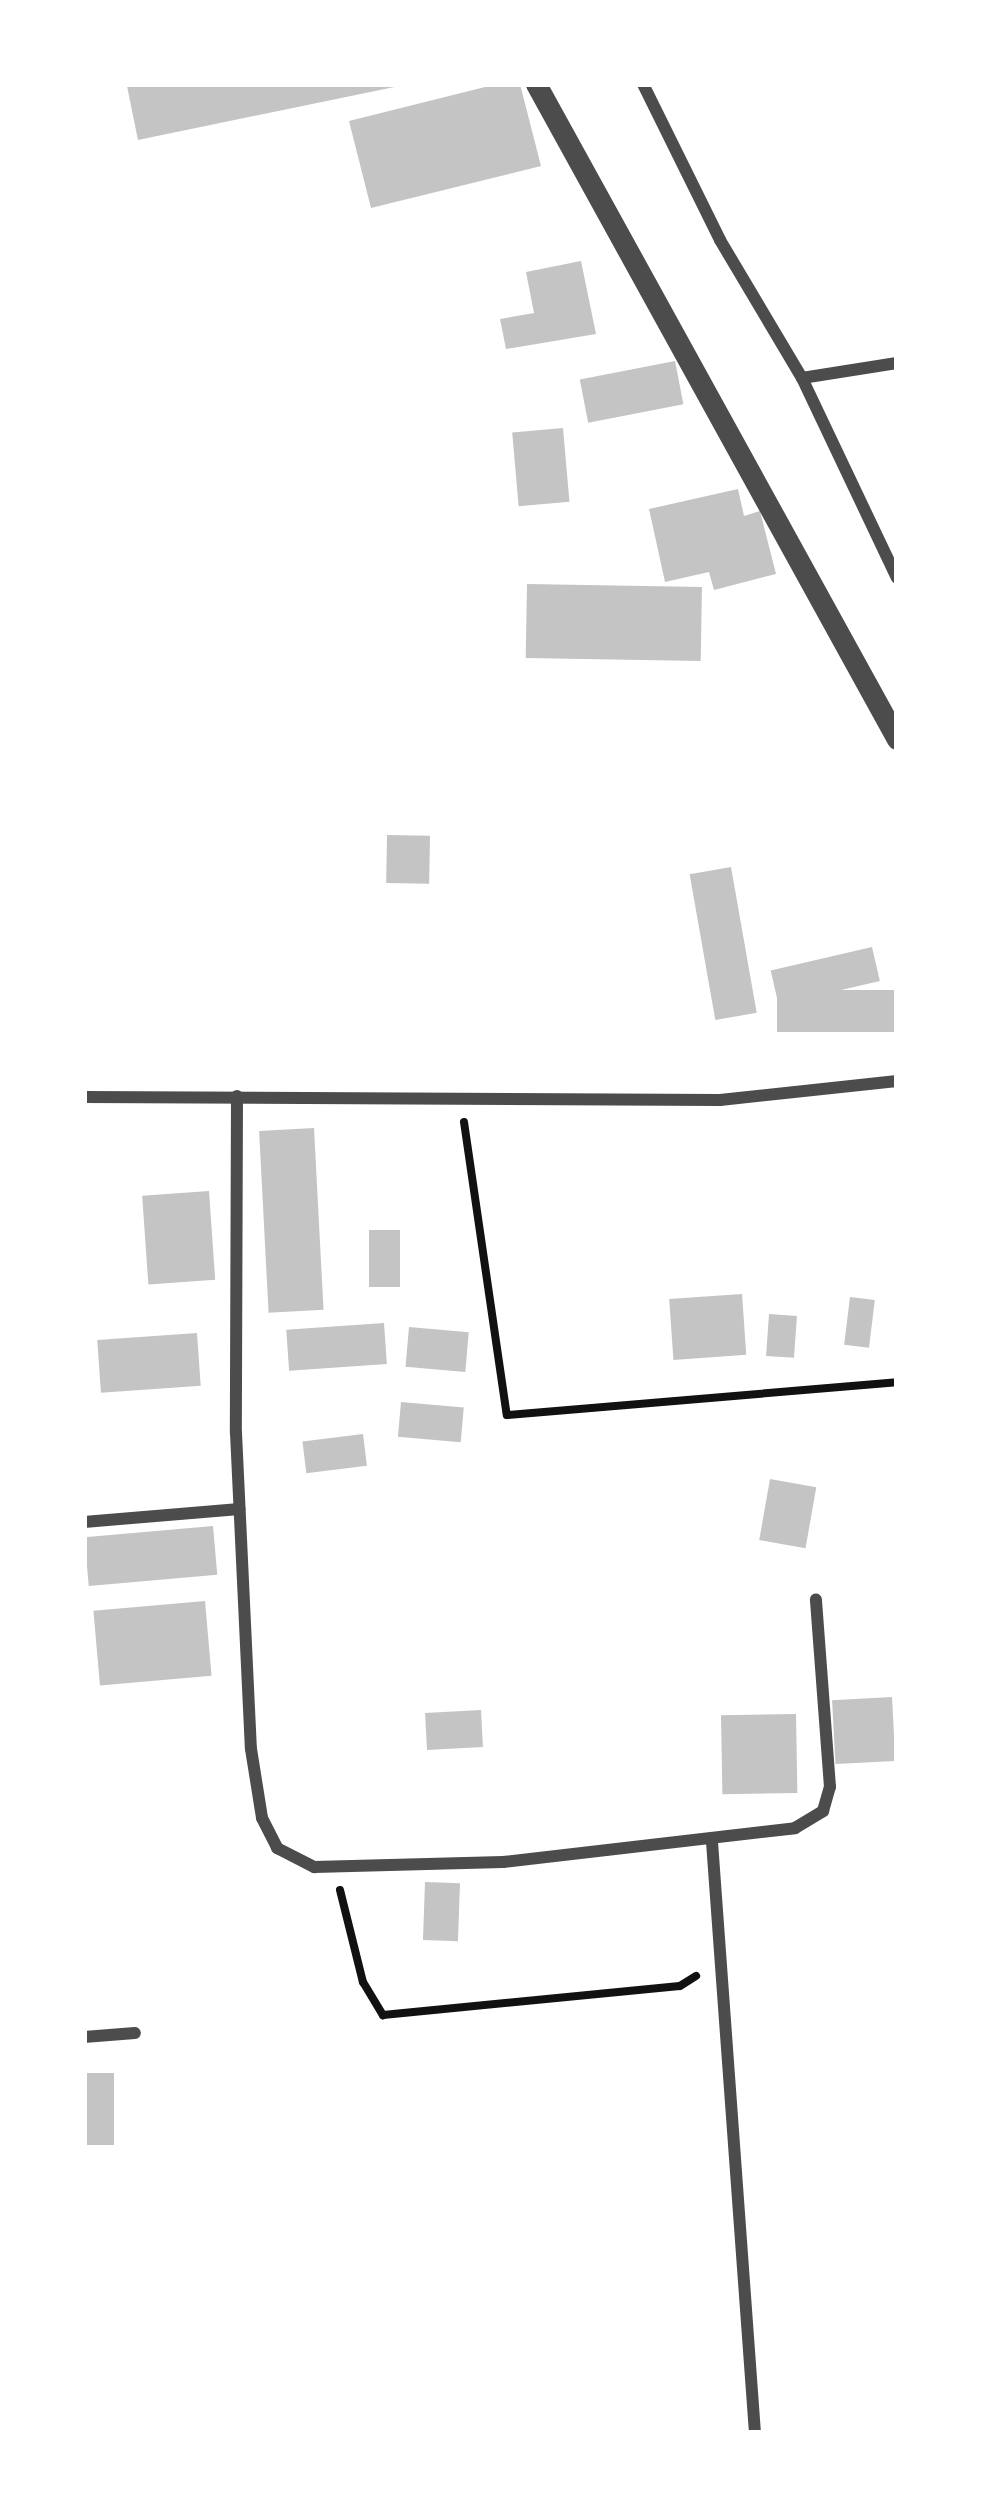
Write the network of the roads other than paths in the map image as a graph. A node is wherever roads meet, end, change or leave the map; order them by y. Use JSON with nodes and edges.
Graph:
{"nodes":[{"id":1,"x":536,"y":84,"type":"edge"},
{"id":2,"x":644,"y":84,"type":"edge"},
{"id":3,"x":897,"y":363,"type":"edge"},
{"id":4,"x":802,"y":378,"type":"junction"},
{"id":5,"x":897,"y":578,"type":"edge"},
{"id":6,"x":897,"y":740,"type":"edge"},
{"id":7,"x":897,"y":1081,"type":"edge"},
{"id":8,"x":237,"y":1096,"type":"junction"},
{"id":9,"x":84,"y":1097,"type":"edge"},
{"id":10,"x":239,"y":1509,"type":"junction"},
{"id":11,"x":84,"y":1522,"type":"edge"},
{"id":12,"x":816,"y":1600,"type":"dead end"},
{"id":13,"x":712,"y":1843,"type":"junction"},
{"id":14,"x":135,"y":2033,"type":"dead end"},
{"id":15,"x":84,"y":2037,"type":"edge"},
{"id":16,"x":755,"y":2433,"type":"edge"}],
"edges":[{"from":1,"to":6,"type":"street"},
{"from":2,"to":4,"type":"street"},
{"from":3,"to":4,"type":"street"},
{"from":4,"to":5,"type":"street"},
{"from":7,"to":8,"type":"street"},
{"from":8,"to":9,"type":"street"},
{"from":8,"to":10,"type":"street"},
{"from":10,"to":11,"type":"street"},
{"from":10,"to":13,"type":"street"},
{"from":12,"to":13,"type":"street"},
{"from":13,"to":16,"type":"street"},
{"from":14,"to":15,"type":"street"}]}
